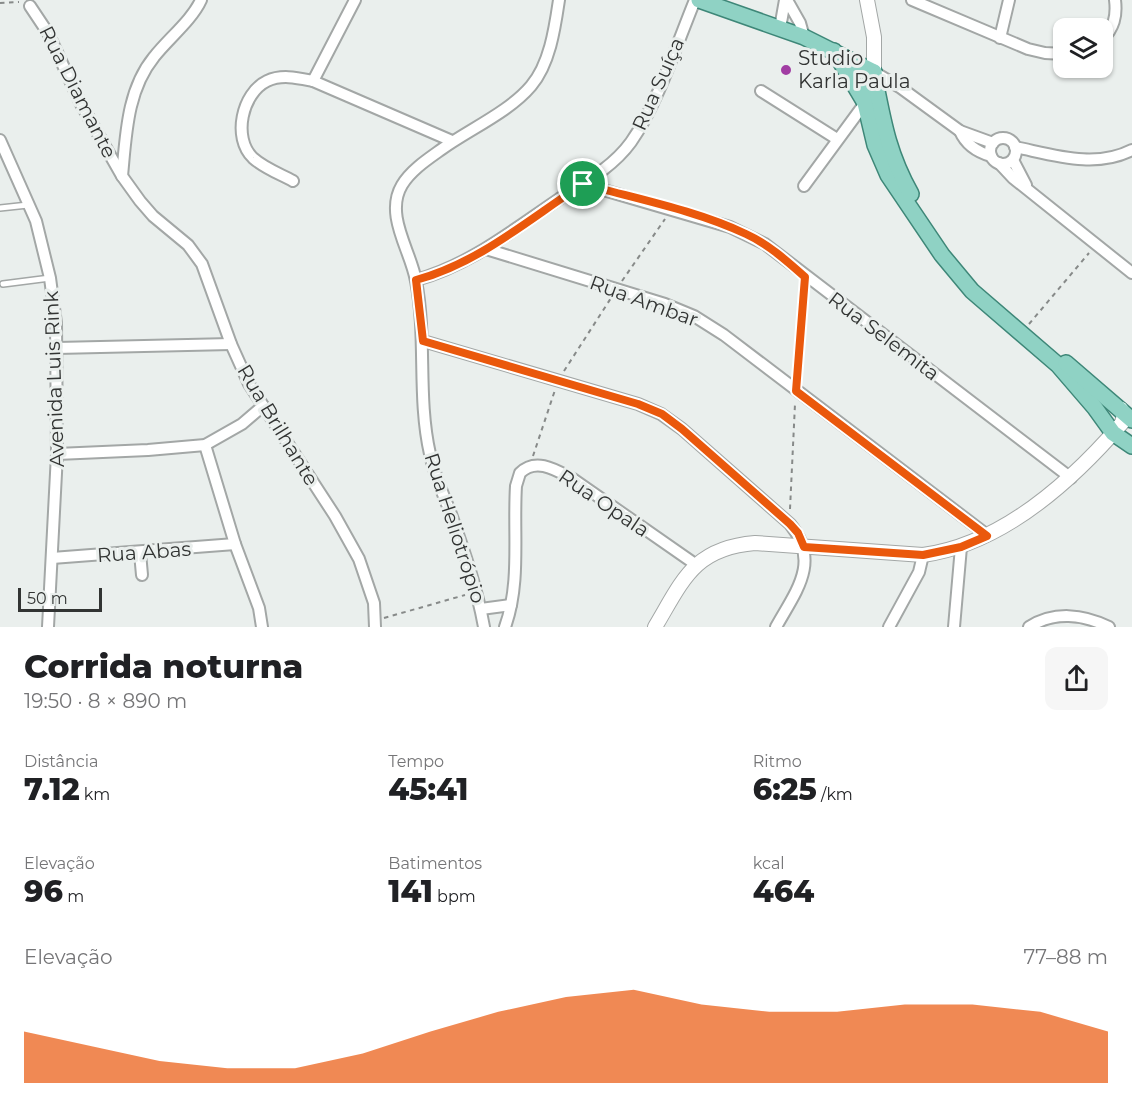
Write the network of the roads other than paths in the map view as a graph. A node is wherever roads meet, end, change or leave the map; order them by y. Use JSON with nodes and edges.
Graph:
{"nodes":[{"id":1,"x":201,"y":0,"type":"edge"},
{"id":2,"x":355,"y":0,"type":"edge"},
{"id":3,"x":559,"y":0,"type":"edge"},
{"id":4,"x":697,"y":0,"type":"edge"},
{"id":5,"x":786,"y":0,"type":"edge"},
{"id":6,"x":867,"y":0,"type":"edge"},
{"id":7,"x":912,"y":0,"type":"edge"},
{"id":8,"x":1009,"y":0,"type":"edge"},
{"id":9,"x":1115,"y":0,"type":"edge"},
{"id":10,"x":30,"y":6,"type":"road end"},
{"id":11,"x":1113,"y":25,"type":"edge"},
{"id":12,"x":780,"y":28,"type":"junction"},
{"id":13,"x":804,"y":37,"type":"junction"},
{"id":14,"x":1000,"y":38,"type":"junction"},
{"id":15,"x":833,"y":50,"type":"junction"},
{"id":16,"x":1053,"y":53,"type":"edge"},
{"id":17,"x":874,"y":72,"type":"junction"},
{"id":18,"x":313,"y":81,"type":"junction"},
{"id":19,"x":762,"y":91,"type":"dead end"},
{"id":20,"x":865,"y":103,"type":"junction"},
{"id":21,"x":960,"y":131,"type":"junction"},
{"id":22,"x":837,"y":139,"type":"junction"},
{"id":23,"x":0,"y":140,"type":"edge"},
{"id":24,"x":452,"y":141,"type":"junction"},
{"id":25,"x":993,"y":143,"type":"junction"},
{"id":26,"x":1016,"y":147,"type":"junction"},
{"id":27,"x":1132,"y":150,"type":"edge"},
{"id":28,"x":995,"y":159,"type":"junction"},
{"id":29,"x":1013,"y":160,"type":"junction"},
{"id":30,"x":122,"y":176,"type":"junction"},
{"id":31,"x":293,"y":181,"type":"dead end"},
{"id":32,"x":583,"y":184,"type":"junction"},
{"id":33,"x":804,"y":186,"type":"dead end"},
{"id":34,"x":1027,"y":188,"type":"junction"},
{"id":35,"x":30,"y":205,"type":"junction"},
{"id":36,"x":0,"y":208,"type":"edge"},
{"id":37,"x":486,"y":249,"type":"junction"},
{"id":38,"x":1132,"y":273,"type":"edge"},
{"id":39,"x":50,"y":278,"type":"junction"},
{"id":40,"x":416,"y":280,"type":"junction"},
{"id":41,"x":3,"y":284,"type":"dead end"},
{"id":42,"x":423,"y":341,"type":"junction"},
{"id":43,"x":231,"y":344,"type":"junction"},
{"id":44,"x":57,"y":348,"type":"junction"},
{"id":45,"x":263,"y":406,"type":"junction"},
{"id":46,"x":1128,"y":414,"type":"edge"},
{"id":47,"x":1113,"y":433,"type":"junction"},
{"id":48,"x":1132,"y":440,"type":"edge"},
{"id":49,"x":206,"y":445,"type":"junction"},
{"id":50,"x":1132,"y":446,"type":"edge"},
{"id":51,"x":57,"y":454,"type":"junction"},
{"id":52,"x":1071,"y":477,"type":"junction"},
{"id":53,"x":987,"y":536,"type":"junction"},
{"id":54,"x":235,"y":544,"type":"junction"},
{"id":55,"x":804,"y":547,"type":"junction"},
{"id":56,"x":961,"y":547,"type":"junction"},
{"id":57,"x":140,"y":553,"type":"junction"},
{"id":58,"x":923,"y":555,"type":"junction"},
{"id":59,"x":52,"y":558,"type":"junction"},
{"id":60,"x":695,"y":564,"type":"junction"},
{"id":61,"x":142,"y":575,"type":"dead end"},
{"id":62,"x":511,"y":605,"type":"junction"},
{"id":63,"x":481,"y":609,"type":"junction"},
{"id":64,"x":1069,"y":616,"type":"junction"},
{"id":65,"x":375,"y":624,"type":"edge"},
{"id":66,"x":48,"y":627,"type":"edge"},
{"id":67,"x":262,"y":627,"type":"edge"},
{"id":68,"x":484,"y":627,"type":"edge"},
{"id":69,"x":505,"y":627,"type":"edge"},
{"id":70,"x":655,"y":627,"type":"edge"},
{"id":71,"x":776,"y":627,"type":"edge"},
{"id":72,"x":889,"y":627,"type":"edge"},
{"id":73,"x":954,"y":627,"type":"edge"},
{"id":74,"x":1029,"y":627,"type":"edge"},
{"id":75,"x":1065,"y":627,"type":"edge"},
{"id":76,"x":1109,"y":627,"type":"edge"}],
"edges":[{"from":1,"to":30,"type":"street"},
{"from":2,"to":18,"type":"street"},
{"from":3,"to":24,"type":"street","name":"Rua Heliotrópio"},
{"from":4,"to":12,"type":"main road"},
{"from":4,"to":32,"type":"street","name":"Rua Suíça"},
{"from":5,"to":12,"type":"street"},
{"from":5,"to":13,"type":"street"},
{"from":6,"to":17,"type":"main road"},
{"from":7,"to":14,"type":"street"},
{"from":8,"to":14,"type":"street"},
{"from":9,"to":11,"type":"street"},
{"from":10,"to":30,"type":"street","name":"Rua Diamante"},
{"from":12,"to":13,"type":"main road"},
{"from":13,"to":15,"type":"main road"},
{"from":14,"to":16,"type":"street"},
{"from":15,"to":17,"type":"main road"},
{"from":15,"to":20,"type":"main road"},
{"from":17,"to":20,"type":"main road"},
{"from":17,"to":21,"type":"street"},
{"from":17,"to":46,"type":"main road"},
{"from":18,"to":24,"type":"street"},
{"from":18,"to":31,"type":"street"},
{"from":19,"to":22,"type":"street"},
{"from":20,"to":22,"type":"street"},
{"from":20,"to":47,"type":"main road"},
{"from":21,"to":25,"type":"street"},
{"from":21,"to":28,"type":"street"},
{"from":22,"to":33,"type":"street"},
{"from":23,"to":35,"type":"street","name":"Avenida Luis Rink"},
{"from":24,"to":40,"type":"street","name":"Rua Heliotrópio"},
{"from":25,"to":26,"type":"street"},
{"from":25,"to":28,"type":"street"},
{"from":26,"to":27,"type":"street"},
{"from":26,"to":29,"type":"street"},
{"from":28,"to":29,"type":"street"},
{"from":28,"to":34,"type":"street"},
{"from":29,"to":34,"type":"street"},
{"from":30,"to":43,"type":"street","name":"Rua Brilhante"},
{"from":32,"to":37,"type":"street","name":"Rua Suíça"},
{"from":32,"to":52,"type":"street","name":"Rua Selemita"},
{"from":34,"to":38,"type":"street"},
{"from":35,"to":36,"type":"lane"},
{"from":35,"to":39,"type":"street","name":"Avenida Luis Rink"},
{"from":37,"to":40,"type":"street","name":"Rua Suíça"},
{"from":37,"to":53,"type":"street","name":"Rua Ambar"},
{"from":39,"to":41,"type":"lane"},
{"from":39,"to":44,"type":"street","name":"Avenida Luis Rink"},
{"from":40,"to":42,"type":"street","name":"Rua Heliotrópio"},
{"from":42,"to":55,"type":"street"},
{"from":42,"to":63,"type":"street","name":"Rua Heliotrópio"},
{"from":43,"to":44,"type":"street"},
{"from":43,"to":45,"type":"street","name":"Rua Brilhante"},
{"from":44,"to":51,"type":"street","name":"Avenida Luis Rink"},
{"from":45,"to":49,"type":"street"},
{"from":45,"to":65,"type":"street","name":"Rua Brilhante"},
{"from":46,"to":47,"type":"main road"},
{"from":47,"to":48,"type":"main road"},
{"from":47,"to":50,"type":"main road"},
{"from":47,"to":52,"type":"main road"},
{"from":49,"to":51,"type":"street"},
{"from":49,"to":54,"type":"street"},
{"from":51,"to":59,"type":"street","name":"Avenida Luis Rink"},
{"from":52,"to":53,"type":"main road"},
{"from":53,"to":56,"type":"main road"},
{"from":54,"to":57,"type":"street","name":"Rua Abas"},
{"from":54,"to":67,"type":"street"},
{"from":55,"to":58,"type":"main road"},
{"from":55,"to":60,"type":"main road"},
{"from":55,"to":71,"type":"street"},
{"from":56,"to":58,"type":"main road"},
{"from":56,"to":73,"type":"street"},
{"from":57,"to":59,"type":"street","name":"Rua Abas"},
{"from":57,"to":61,"type":"street"},
{"from":58,"to":72,"type":"street"},
{"from":59,"to":66,"type":"street","name":"Avenida Luis Rink"},
{"from":60,"to":62,"type":"street","name":"Rua Opala"},
{"from":60,"to":70,"type":"main road"},
{"from":62,"to":63,"type":"street"},
{"from":62,"to":69,"type":"street"},
{"from":63,"to":68,"type":"street","name":"Rua Heliotrópio"},
{"from":64,"to":74,"type":"street"},
{"from":64,"to":75,"type":"street"},
{"from":64,"to":76,"type":"street"}]}
